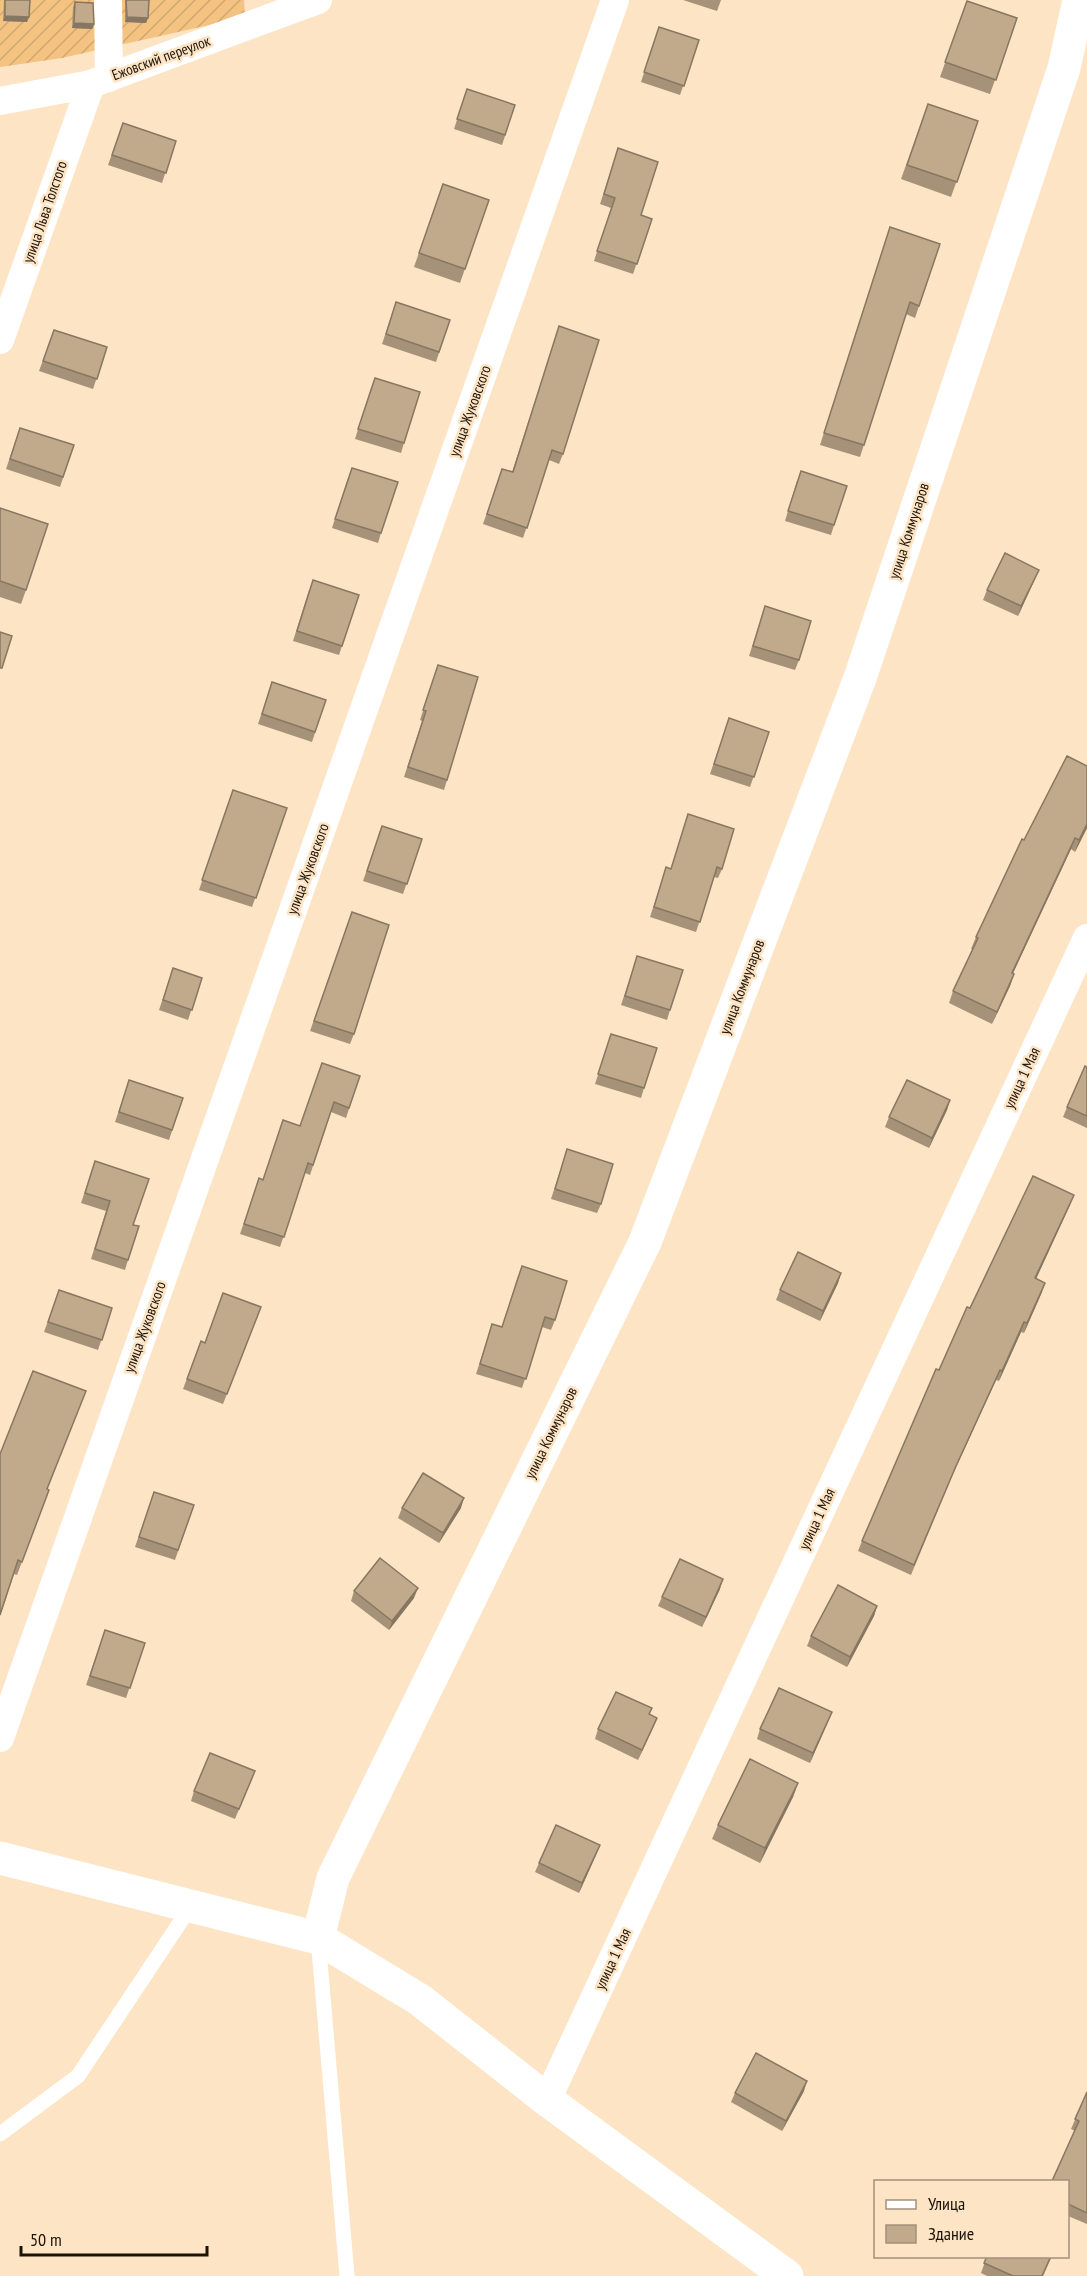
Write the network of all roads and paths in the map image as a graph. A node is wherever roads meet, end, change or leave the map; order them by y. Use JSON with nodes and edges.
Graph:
{"nodes":[{"id":1,"x":108,"y":0,"type":"edge"},
{"id":2,"x":318,"y":0,"type":"edge"},
{"id":3,"x":615,"y":0,"type":"edge"},
{"id":4,"x":1080,"y":0,"type":"edge"},
{"id":5,"x":100,"y":81,"type":"junction"},
{"id":6,"x":0,"y":101,"type":"edge"},
{"id":7,"x":0,"y":340,"type":"edge"},
{"id":8,"x":1087,"y":938,"type":"edge"},
{"id":9,"x":0,"y":1738,"type":"edge"},
{"id":10,"x":0,"y":1858,"type":"edge"},
{"id":11,"x":191,"y":1905,"type":"junction"},
{"id":12,"x":318,"y":1938,"type":"junction"},
{"id":13,"x":548,"y":2100,"type":"junction"},
{"id":14,"x":0,"y":2134,"type":"edge"},
{"id":15,"x":347,"y":2276,"type":"edge"},
{"id":16,"x":787,"y":2276,"type":"edge"}],
"edges":[{"from":1,"to":5,"type":"street"},
{"from":2,"to":5,"type":"street","name":"Ежовский переулок"},
{"from":3,"to":9,"type":"street","name":"улица Жуковского"},
{"from":4,"to":12,"type":"main road","name":"улица Коммунаров"},
{"from":5,"to":6,"type":"street","name":"Ежовский переулок"},
{"from":5,"to":7,"type":"street","name":"улица Льва Толстого"},
{"from":8,"to":13,"type":"street","name":"улица 1 Мая"},
{"from":10,"to":11,"type":"main road"},
{"from":11,"to":12,"type":"main road"},
{"from":11,"to":14,"type":"lane"},
{"from":12,"to":13,"type":"main road"},
{"from":12,"to":15,"type":"lane"},
{"from":13,"to":16,"type":"main road"}]}
